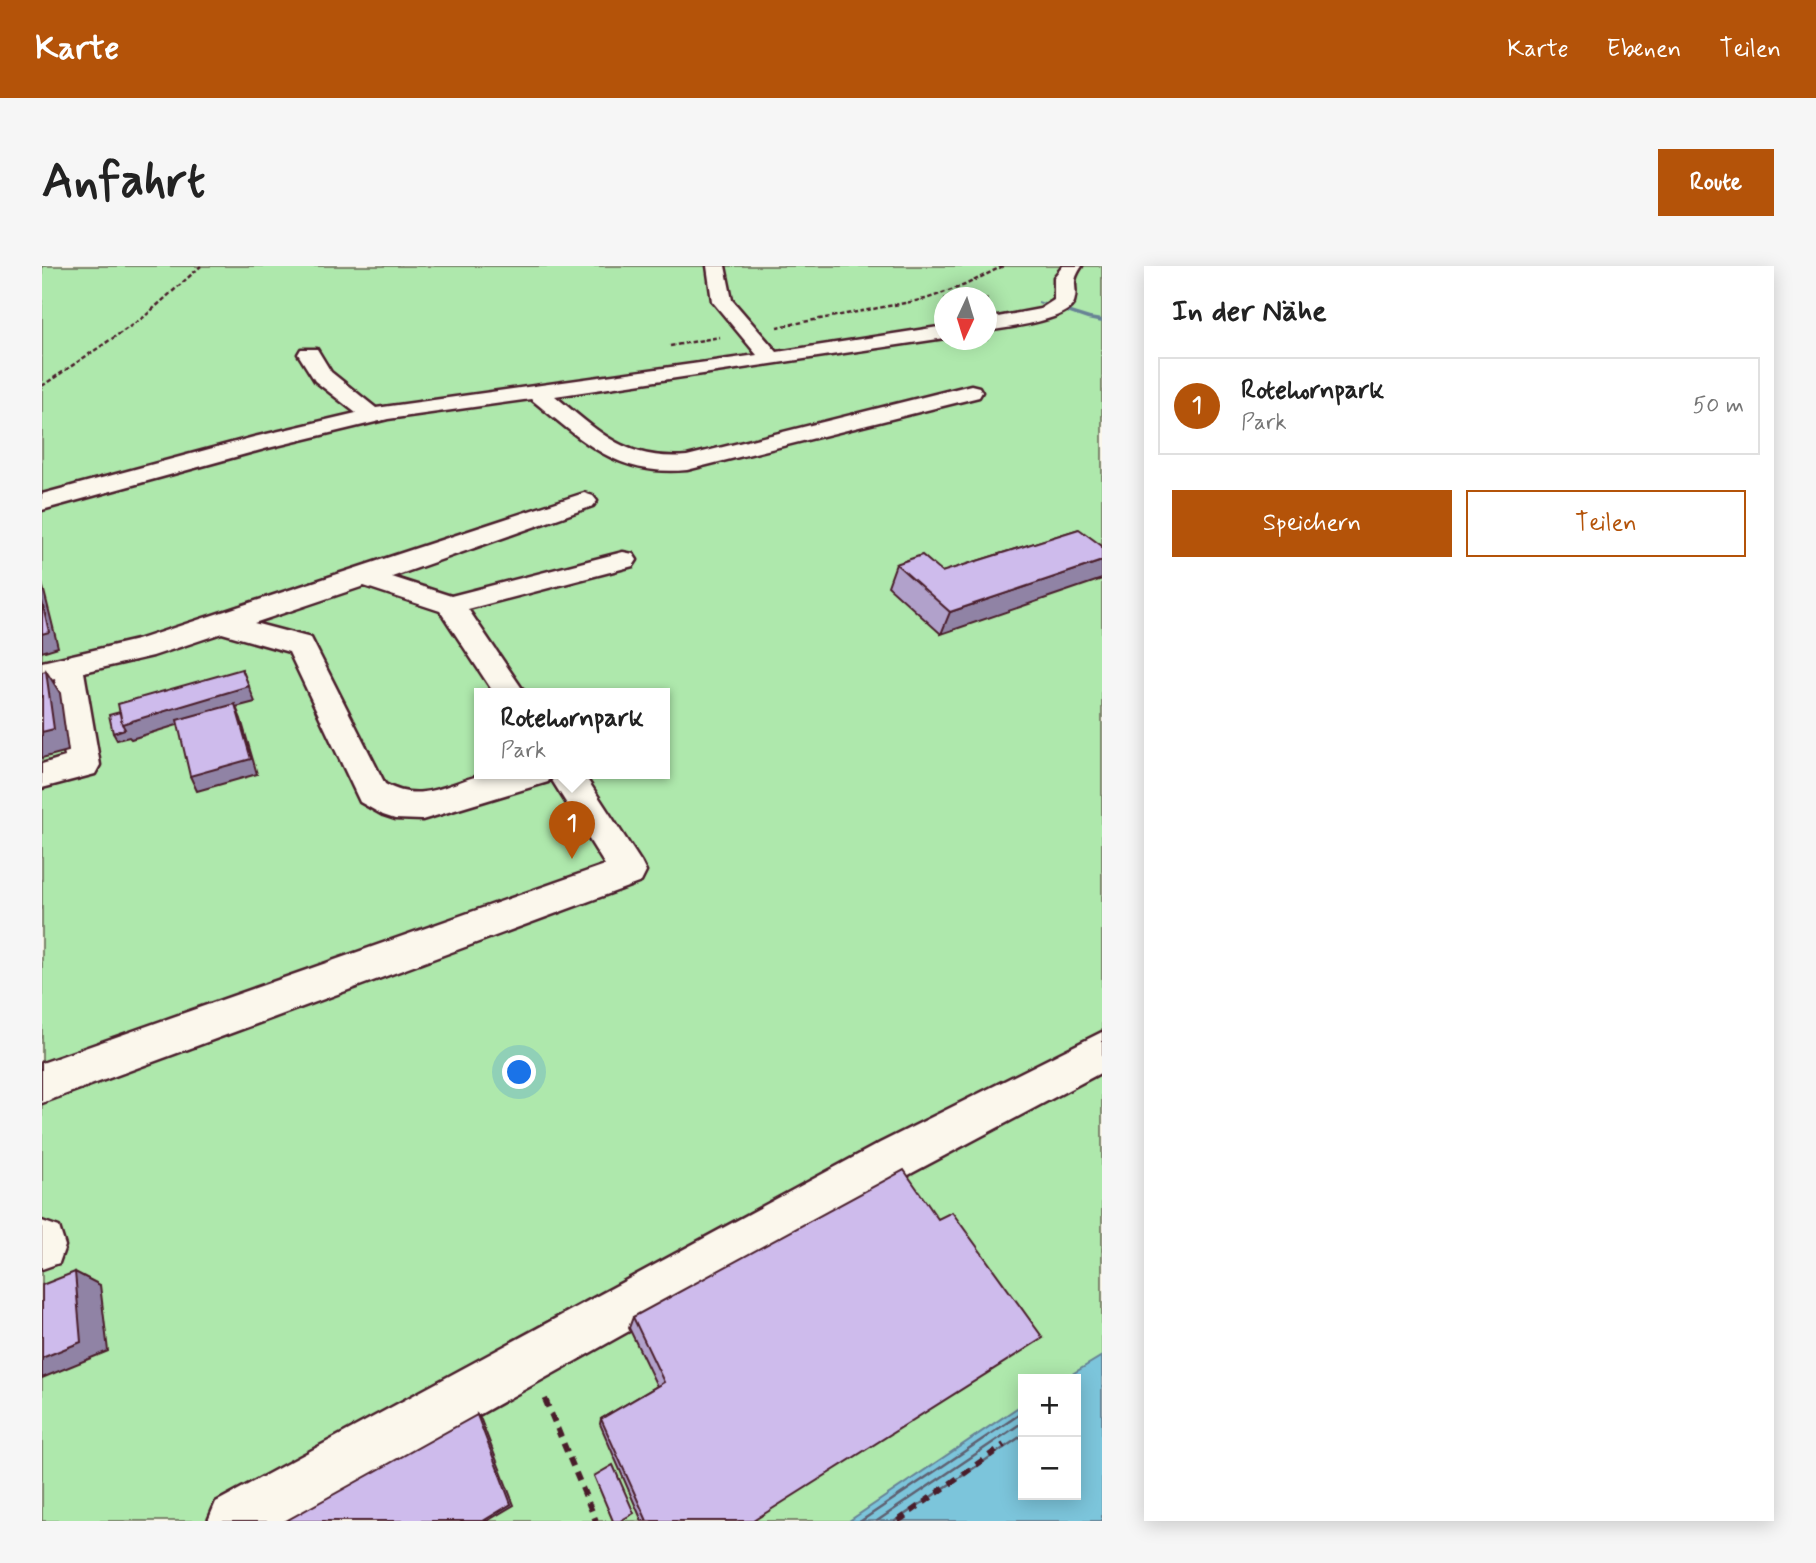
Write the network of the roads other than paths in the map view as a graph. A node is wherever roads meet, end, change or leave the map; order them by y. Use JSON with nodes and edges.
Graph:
{"nodes":[{"id":1,"x":716,"y":266,"type":"edge"},
{"id":2,"x":1073,"y":266,"type":"edge"},
{"id":3,"x":997,"y":323,"type":"edge"},
{"id":4,"x":934,"y":334,"type":"edge"},
{"id":5,"x":309,"y":354,"type":"dead end"},
{"id":6,"x":772,"y":359,"type":"junction"},
{"id":7,"x":536,"y":391,"type":"junction"},
{"id":8,"x":971,"y":392,"type":"dead end"},
{"id":9,"x":370,"y":416,"type":"junction"},
{"id":10,"x":584,"y":501,"type":"dead end"},
{"id":11,"x":42,"y":502,"type":"edge"},
{"id":12,"x":623,"y":560,"type":"dead end"},
{"id":13,"x":364,"y":577,"type":"junction"},
{"id":14,"x":450,"y":605,"type":"junction"},
{"id":15,"x":221,"y":623,"type":"junction"},
{"id":16,"x":55,"y":669,"type":"edge"},
{"id":17,"x":507,"y":688,"type":"edge"},
{"id":18,"x":42,"y":776,"type":"edge"},
{"id":19,"x":516,"y":779,"type":"edge"},
{"id":20,"x":569,"y":779,"type":"edge"},
{"id":21,"x":1102,"y":1051,"type":"edge"},
{"id":22,"x":42,"y":1083,"type":"edge"},
{"id":23,"x":235,"y":1521,"type":"edge"}],
"edges":[{"from":1,"to":6,"type":"street"},
{"from":2,"to":3,"type":"street"},
{"from":4,"to":6,"type":"street"},
{"from":5,"to":9,"type":"street"},
{"from":6,"to":7,"type":"street"},
{"from":7,"to":8,"type":"street"},
{"from":7,"to":9,"type":"street"},
{"from":9,"to":11,"type":"street"},
{"from":10,"to":13,"type":"street"},
{"from":12,"to":14,"type":"street"},
{"from":13,"to":14,"type":"lane"},
{"from":13,"to":15,"type":"street"},
{"from":14,"to":17,"type":"lane"},
{"from":15,"to":16,"type":"street"},
{"from":15,"to":19,"type":"street"},
{"from":16,"to":18,"type":"street"},
{"from":20,"to":22,"type":"street"},
{"from":21,"to":23,"type":"street"}]}
